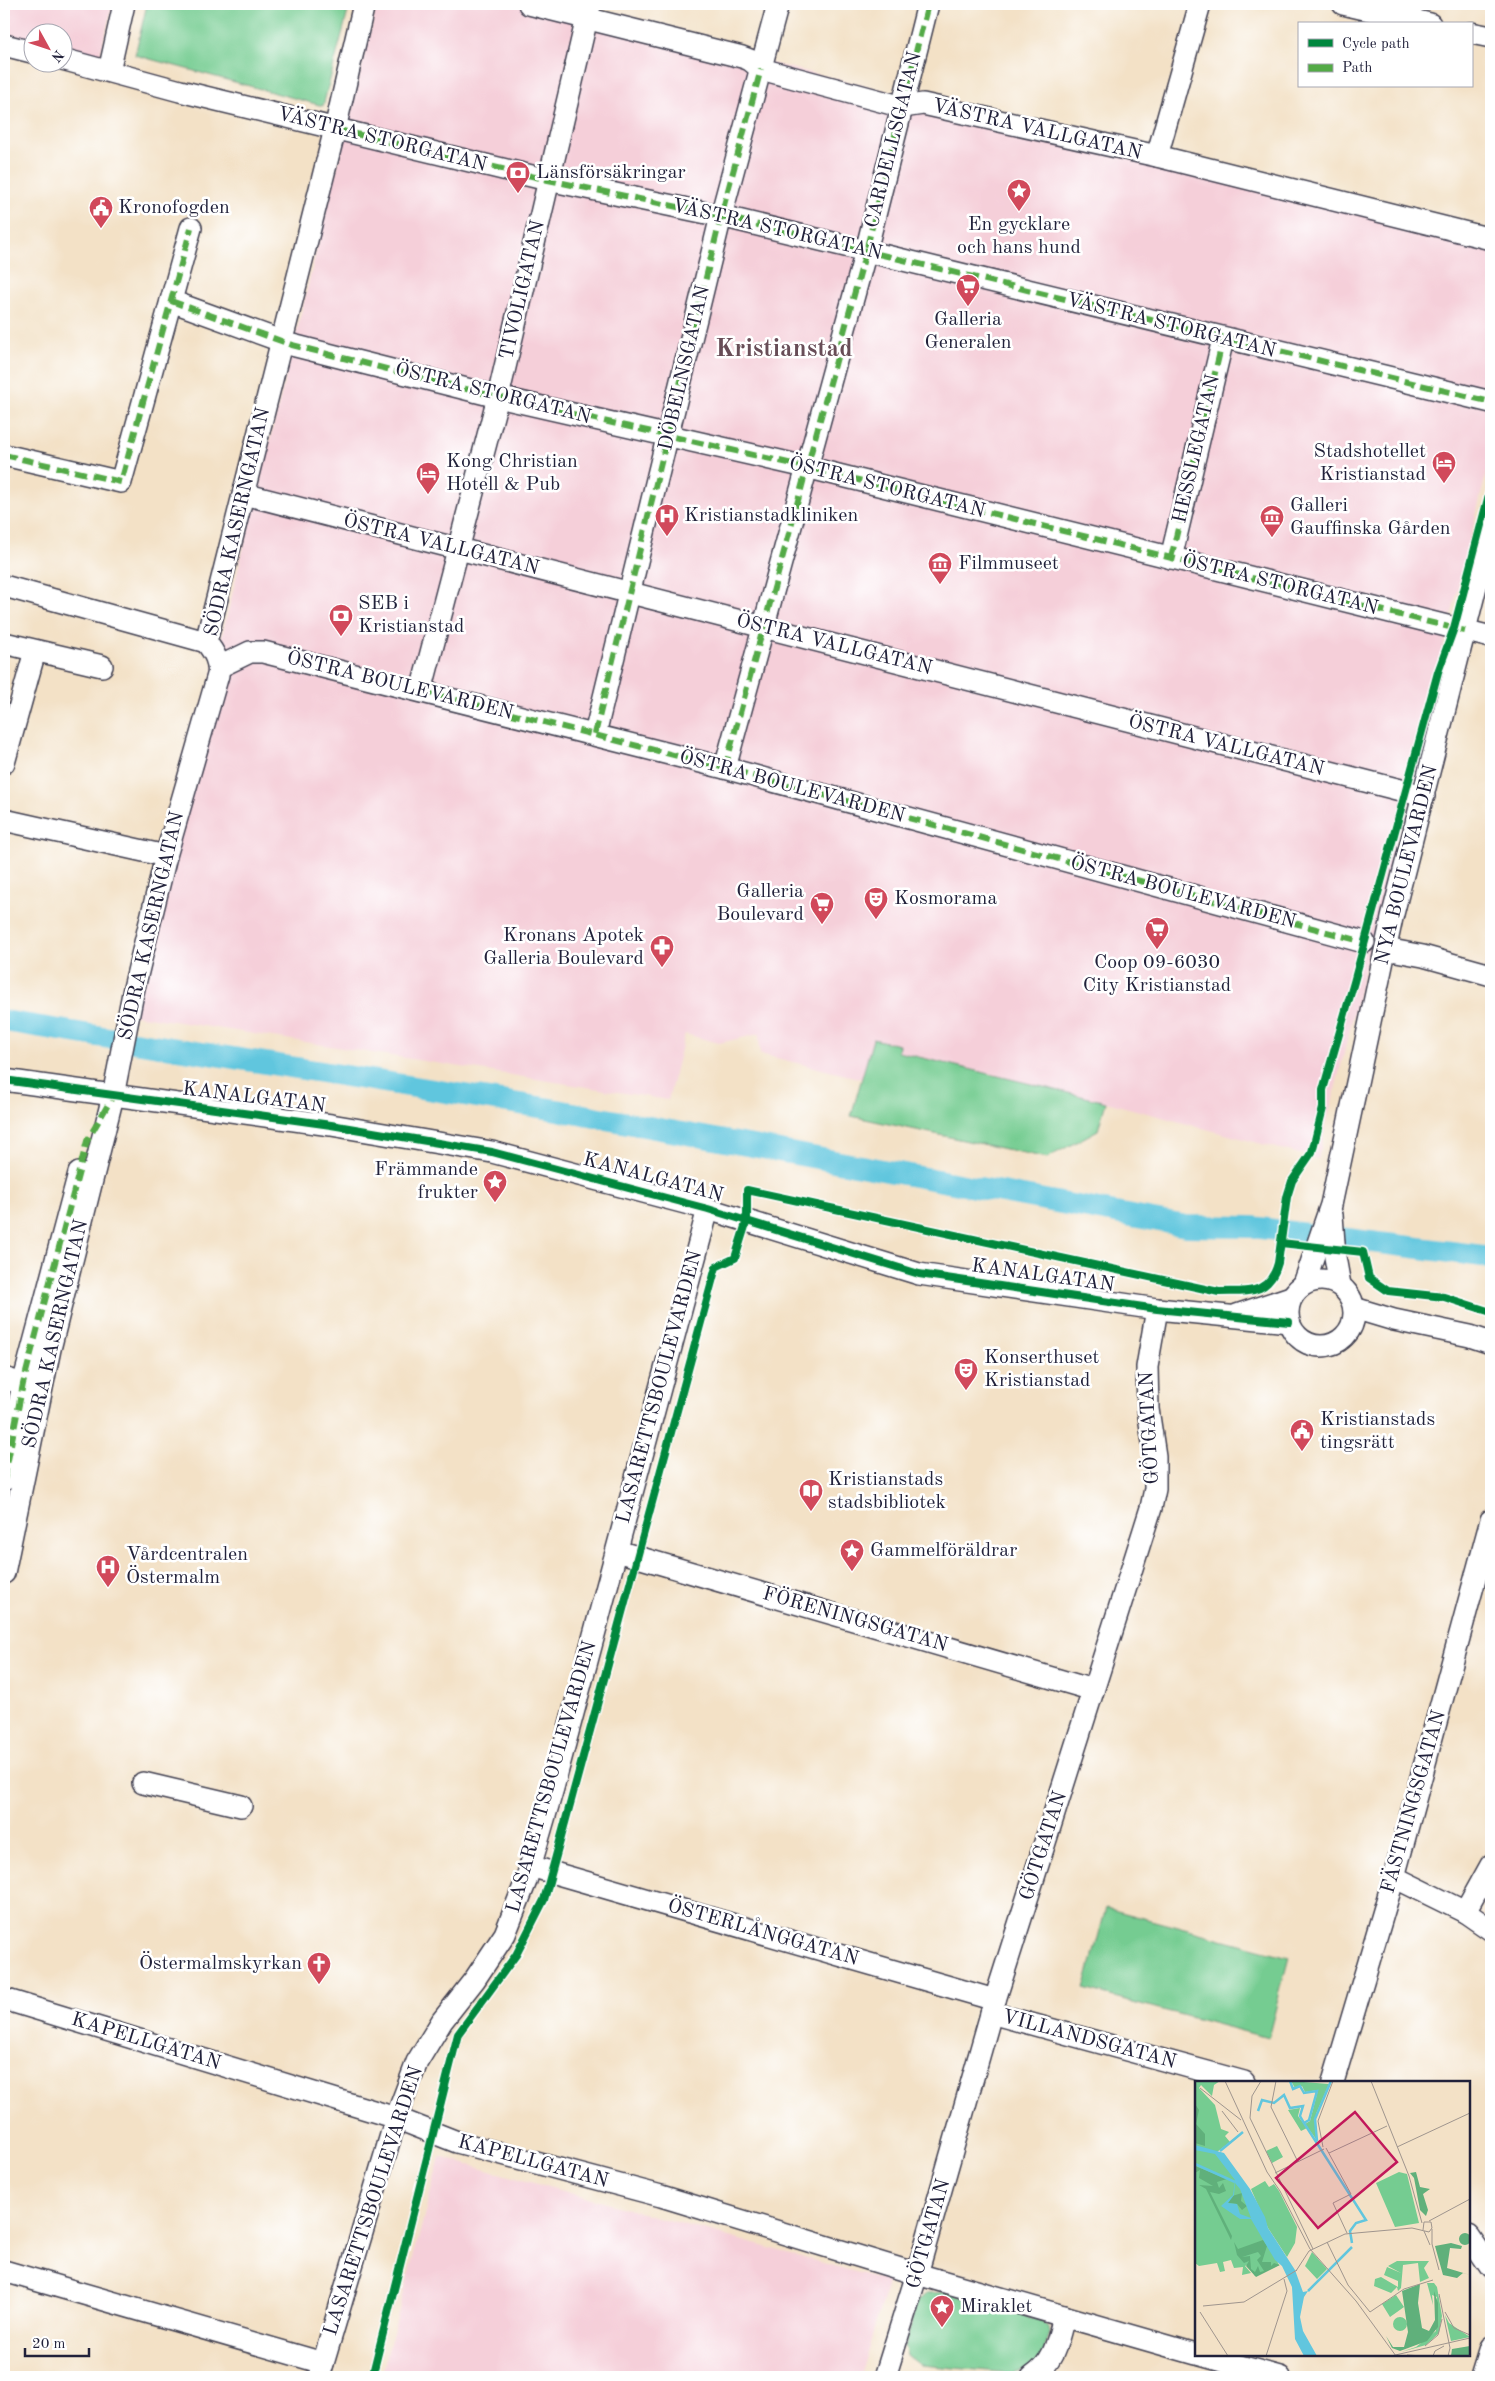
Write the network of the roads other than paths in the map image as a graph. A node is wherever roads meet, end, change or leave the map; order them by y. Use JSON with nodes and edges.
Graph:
{"nodes":[{"id":1,"x":124,"y":4,"type":"edge"},
{"id":2,"x":364,"y":4,"type":"edge"},
{"id":3,"x":529,"y":4,"type":"edge"},
{"id":4,"x":778,"y":4,"type":"edge"},
{"id":5,"x":928,"y":4,"type":"edge"},
{"id":6,"x":1200,"y":4,"type":"edge"},
{"id":7,"x":1343,"y":4,"type":"edge"},
{"id":8,"x":588,"y":11,"type":"edge"},
{"id":9,"x":1421,"y":22,"type":"edge"},
{"id":10,"x":1472,"y":33,"type":"edge"},
{"id":11,"x":1491,"y":37,"type":"edge"},
{"id":12,"x":4,"y":44,"type":"edge"},
{"id":13,"x":22,"y":49,"type":"edge"},
{"id":14,"x":72,"y":62,"type":"edge"},
{"id":15,"x":761,"y":69,"type":"junction"},
{"id":16,"x":109,"y":71,"type":"junction"},
{"id":17,"x":903,"y":106,"type":"junction"},
{"id":18,"x":335,"y":129,"type":"junction"},
{"id":19,"x":1157,"y":156,"type":"junction"},
{"id":20,"x":548,"y":180,"type":"junction"},
{"id":21,"x":721,"y":216,"type":"junction"},
{"id":22,"x":191,"y":228,"type":"dead end"},
{"id":23,"x":1491,"y":239,"type":"edge"},
{"id":24,"x":866,"y":251,"type":"junction"},
{"id":25,"x":171,"y":301,"type":"junction"},
{"id":26,"x":1223,"y":339,"type":"junction"},
{"id":27,"x":282,"y":342,"type":"junction"},
{"id":28,"x":498,"y":397,"type":"junction"},
{"id":29,"x":1491,"y":402,"type":"edge"},
{"id":30,"x":669,"y":436,"type":"junction"},
{"id":31,"x":4,"y":455,"type":"edge"},
{"id":32,"x":806,"y":467,"type":"junction"},
{"id":33,"x":244,"y":494,"type":"junction"},
{"id":34,"x":1491,"y":527,"type":"edge"},
{"id":35,"x":456,"y":550,"type":"junction"},
{"id":36,"x":1171,"y":558,"type":"junction"},
{"id":37,"x":4,"y":586,"type":"edge"},
{"id":38,"x":631,"y":592,"type":"junction"},
{"id":39,"x":763,"y":626,"type":"junction"},
{"id":40,"x":1465,"y":631,"type":"junction"},
{"id":41,"x":1491,"y":637,"type":"edge"},
{"id":42,"x":206,"y":642,"type":"junction"},
{"id":43,"x":4,"y":643,"type":"edge"},
{"id":44,"x":35,"y":651,"type":"junction"},
{"id":45,"x":102,"y":666,"type":"dead end"},
{"id":46,"x":219,"y":667,"type":"junction"},
{"id":47,"x":420,"y":691,"type":"junction"},
{"id":48,"x":596,"y":734,"type":"junction"},
{"id":49,"x":4,"y":763,"type":"edge"},
{"id":50,"x":726,"y":768,"type":"junction"},
{"id":51,"x":1424,"y":796,"type":"junction"},
{"id":52,"x":4,"y":820,"type":"edge"},
{"id":53,"x":166,"y":856,"type":"junction"},
{"id":54,"x":1364,"y":942,"type":"dead end"},
{"id":55,"x":1386,"y":949,"type":"junction"},
{"id":56,"x":1491,"y":976,"type":"edge"},
{"id":57,"x":4,"y":1080,"type":"edge"},
{"id":58,"x":113,"y":1096,"type":"junction"},
{"id":59,"x":708,"y":1209,"type":"junction"},
{"id":60,"x":1324,"y":1257,"type":"junction"},
{"id":61,"x":1340,"y":1285,"type":"junction"},
{"id":62,"x":1298,"y":1290,"type":"junction"},
{"id":63,"x":1354,"y":1308,"type":"junction"},
{"id":64,"x":1157,"y":1310,"type":"junction"},
{"id":65,"x":1231,"y":1316,"type":"junction"},
{"id":66,"x":1289,"y":1322,"type":"junction"},
{"id":67,"x":1425,"y":1328,"type":"junction"},
{"id":68,"x":1348,"y":1332,"type":"junction"},
{"id":69,"x":1491,"y":1343,"type":"edge"},
{"id":70,"x":13,"y":1381,"type":"edge"},
{"id":71,"x":4,"y":1480,"type":"edge"},
{"id":72,"x":1491,"y":1520,"type":"edge"},
{"id":73,"x":617,"y":1551,"type":"junction"},
{"id":74,"x":4,"y":1573,"type":"edge"},
{"id":75,"x":1093,"y":1690,"type":"junction"},
{"id":76,"x":143,"y":1783,"type":"dead end"},
{"id":77,"x":241,"y":1806,"type":"dead end"},
{"id":78,"x":1491,"y":1865,"type":"edge"},
{"id":79,"x":530,"y":1866,"type":"junction"},
{"id":80,"x":1394,"y":1877,"type":"junction"},
{"id":81,"x":1465,"y":1912,"type":"junction"},
{"id":82,"x":1491,"y":1930,"type":"edge"},
{"id":83,"x":4,"y":1999,"type":"edge"},
{"id":84,"x":993,"y":2007,"type":"junction"},
{"id":85,"x":1241,"y":2081,"type":"edge"},
{"id":86,"x":1333,"y":2081,"type":"edge"},
{"id":87,"x":396,"y":2118,"type":"junction"},
{"id":88,"x":1470,"y":2237,"type":"edge"},
{"id":89,"x":1491,"y":2268,"type":"edge"},
{"id":90,"x":4,"y":2271,"type":"edge"},
{"id":91,"x":917,"y":2274,"type":"junction"},
{"id":92,"x":1064,"y":2316,"type":"junction"},
{"id":93,"x":1491,"y":2348,"type":"edge"},
{"id":94,"x":1195,"y":2354,"type":"edge"},
{"id":95,"x":1204,"y":2356,"type":"edge"},
{"id":96,"x":1252,"y":2367,"type":"edge"},
{"id":97,"x":321,"y":2370,"type":"edge"},
{"id":98,"x":885,"y":2377,"type":"edge"},
{"id":99,"x":1032,"y":2377,"type":"edge"},
{"id":100,"x":1280,"y":2377,"type":"edge"},
{"id":101,"x":1482,"y":2377,"type":"edge"}],
"edges":[{"from":1,"to":16,"type":"street"},
{"from":2,"to":18,"type":"street","name":"SÖDRA KASERNGATAN"},
{"from":3,"to":8,"type":"street","name":"VÄSTRA VALLGATAN"},
{"from":4,"to":15,"type":"street","name":"DÖBELNSGATAN"},
{"from":5,"to":17,"type":"street","name":"CARDELLSGATAN"},
{"from":6,"to":19,"type":"street"},
{"from":7,"to":9,"type":"street"},
{"from":8,"to":15,"type":"street","name":"VÄSTRA VALLGATAN"},
{"from":8,"to":20,"type":"street","name":"TIVOLIGATAN"},
{"from":10,"to":11,"type":"street"},
{"from":12,"to":13,"type":"street"},
{"from":14,"to":16,"type":"street","name":"VÄSTRA STORGATAN"},
{"from":15,"to":17,"type":"street","name":"VÄSTRA VALLGATAN"},
{"from":15,"to":21,"type":"street","name":"DÖBELNSGATAN"},
{"from":16,"to":18,"type":"street","name":"VÄSTRA STORGATAN"},
{"from":17,"to":19,"type":"street","name":"VÄSTRA VALLGATAN"},
{"from":17,"to":24,"type":"street","name":"CARDELLSGATAN"},
{"from":18,"to":20,"type":"street","name":"VÄSTRA STORGATAN"},
{"from":18,"to":27,"type":"street","name":"SÖDRA KASERNGATAN"},
{"from":19,"to":23,"type":"street","name":"VÄSTRA VALLGATAN"},
{"from":20,"to":21,"type":"street","name":"VÄSTRA STORGATAN"},
{"from":20,"to":28,"type":"street","name":"TIVOLIGATAN"},
{"from":21,"to":24,"type":"street","name":"VÄSTRA STORGATAN"},
{"from":21,"to":30,"type":"street","name":"DÖBELNSGATAN"},
{"from":22,"to":25,"type":"street"},
{"from":24,"to":26,"type":"street","name":"VÄSTRA STORGATAN"},
{"from":24,"to":32,"type":"street","name":"CARDELLSGATAN"},
{"from":25,"to":27,"type":"street","name":"ÖSTRA STORGATAN"},
{"from":25,"to":31,"type":"street"},
{"from":26,"to":29,"type":"street","name":"VÄSTRA STORGATAN"},
{"from":26,"to":36,"type":"street","name":"HESSLEGATAN"},
{"from":27,"to":28,"type":"street","name":"ÖSTRA STORGATAN"},
{"from":27,"to":33,"type":"street","name":"SÖDRA KASERNGATAN"},
{"from":28,"to":30,"type":"street","name":"ÖSTRA STORGATAN"},
{"from":28,"to":35,"type":"street","name":"TIVOLIGATAN"},
{"from":30,"to":32,"type":"street","name":"ÖSTRA STORGATAN"},
{"from":30,"to":38,"type":"street","name":"DÖBELNSGATAN"},
{"from":32,"to":36,"type":"street","name":"ÖSTRA STORGATAN"},
{"from":32,"to":39,"type":"street","name":"CARDELLSGATAN"},
{"from":33,"to":35,"type":"street","name":"ÖSTRA VALLGATAN"},
{"from":33,"to":42,"type":"street","name":"SÖDRA KASERNGATAN"},
{"from":34,"to":40,"type":"street","name":"NYA BOULEVARDEN"},
{"from":35,"to":38,"type":"street","name":"ÖSTRA VALLGATAN"},
{"from":35,"to":47,"type":"street","name":"TIVOLIGATAN"},
{"from":36,"to":40,"type":"street","name":"ÖSTRA STORGATAN"},
{"from":37,"to":42,"type":"street"},
{"from":38,"to":39,"type":"street","name":"ÖSTRA VALLGATAN"},
{"from":38,"to":48,"type":"street","name":"DÖBELNSGATAN"},
{"from":39,"to":50,"type":"street","name":"CARDELLSGATAN"},
{"from":39,"to":51,"type":"street","name":"ÖSTRA VALLGATAN"},
{"from":40,"to":41,"type":"street","name":"ÖSTRA STORGATAN"},
{"from":40,"to":51,"type":"street","name":"NYA BOULEVARDEN"},
{"from":42,"to":46,"type":"street","name":"SÖDRA KASERNGATAN"},
{"from":43,"to":44,"type":"street"},
{"from":44,"to":45,"type":"street"},
{"from":44,"to":49,"type":"street"},
{"from":46,"to":47,"type":"street","name":"ÖSTRA BOULEVARDEN"},
{"from":46,"to":53,"type":"street","name":"SÖDRA KASERNGATAN"},
{"from":47,"to":48,"type":"street","name":"ÖSTRA BOULEVARDEN"},
{"from":48,"to":50,"type":"street","name":"ÖSTRA BOULEVARDEN"},
{"from":50,"to":54,"type":"street","name":"ÖSTRA BOULEVARDEN"},
{"from":51,"to":55,"type":"street","name":"NYA BOULEVARDEN"},
{"from":52,"to":53,"type":"street"},
{"from":53,"to":58,"type":"street","name":"SÖDRA KASERNGATAN"},
{"from":55,"to":56,"type":"street"},
{"from":55,"to":60,"type":"street","name":"NYA BOULEVARDEN"},
{"from":57,"to":58,"type":"street","name":"KANALGATAN"},
{"from":58,"to":59,"type":"street","name":"KANALGATAN"},
{"from":58,"to":70,"type":"street","name":"SÖDRA KASERNGATAN"},
{"from":58,"to":74,"type":"street","name":"SÖDRA KASERNGATAN"},
{"from":59,"to":64,"type":"street","name":"KANALGATAN"},
{"from":59,"to":73,"type":"street","name":"LASARETTSBOULEVARDEN"},
{"from":60,"to":61,"type":"street","name":"NYA BOULEVARDEN"},
{"from":60,"to":62,"type":"street","name":"NYA BOULEVARDEN"},
{"from":61,"to":62,"type":"street"},
{"from":61,"to":63,"type":"street"},
{"from":62,"to":65,"type":"street","name":"KANALGATAN"},
{"from":62,"to":66,"type":"street"},
{"from":63,"to":67,"type":"street"},
{"from":63,"to":68,"type":"street"},
{"from":64,"to":65,"type":"street","name":"KANALGATAN"},
{"from":64,"to":75,"type":"street","name":"GÖTGATAN"},
{"from":65,"to":66,"type":"street","name":"KANALGATAN"},
{"from":66,"to":68,"type":"street"},
{"from":67,"to":68,"type":"street"},
{"from":67,"to":69,"type":"street"},
{"from":70,"to":71,"type":"street","name":"SÖDRA KASERNGATAN"},
{"from":72,"to":80,"type":"street","name":"FÄSTNINGSGATAN"},
{"from":73,"to":75,"type":"street","name":"FÖRENINGSGATAN"},
{"from":73,"to":79,"type":"street","name":"LASARETTSBOULEVARDEN"},
{"from":75,"to":84,"type":"street","name":"GÖTGATAN"},
{"from":76,"to":77,"type":"street"},
{"from":78,"to":81,"type":"street"},
{"from":79,"to":84,"type":"street","name":"ÖSTERLÅNGGATAN"},
{"from":79,"to":87,"type":"street","name":"LASARETTSBOULEVARDEN"},
{"from":80,"to":81,"type":"street"},
{"from":80,"to":86,"type":"street","name":"FÄSTNINGSGATAN"},
{"from":81,"to":82,"type":"street"},
{"from":83,"to":87,"type":"street","name":"KAPELLGATAN"},
{"from":84,"to":85,"type":"street","name":"VILLANDSGATAN"},
{"from":84,"to":91,"type":"street","name":"GÖTGATAN"},
{"from":87,"to":91,"type":"street","name":"KAPELLGATAN"},
{"from":87,"to":97,"type":"street","name":"LASARETTSBOULEVARDEN"},
{"from":88,"to":89,"type":"street"},
{"from":90,"to":97,"type":"street"},
{"from":91,"to":92,"type":"street","name":"KAPELLGATAN"},
{"from":91,"to":98,"type":"street","name":"GÖTGATAN"},
{"from":92,"to":94,"type":"street","name":"KAPELLGATAN"},
{"from":92,"to":99,"type":"street"},
{"from":93,"to":101,"type":"street"},
{"from":95,"to":96,"type":"street"},
{"from":96,"to":100,"type":"street"}]}
